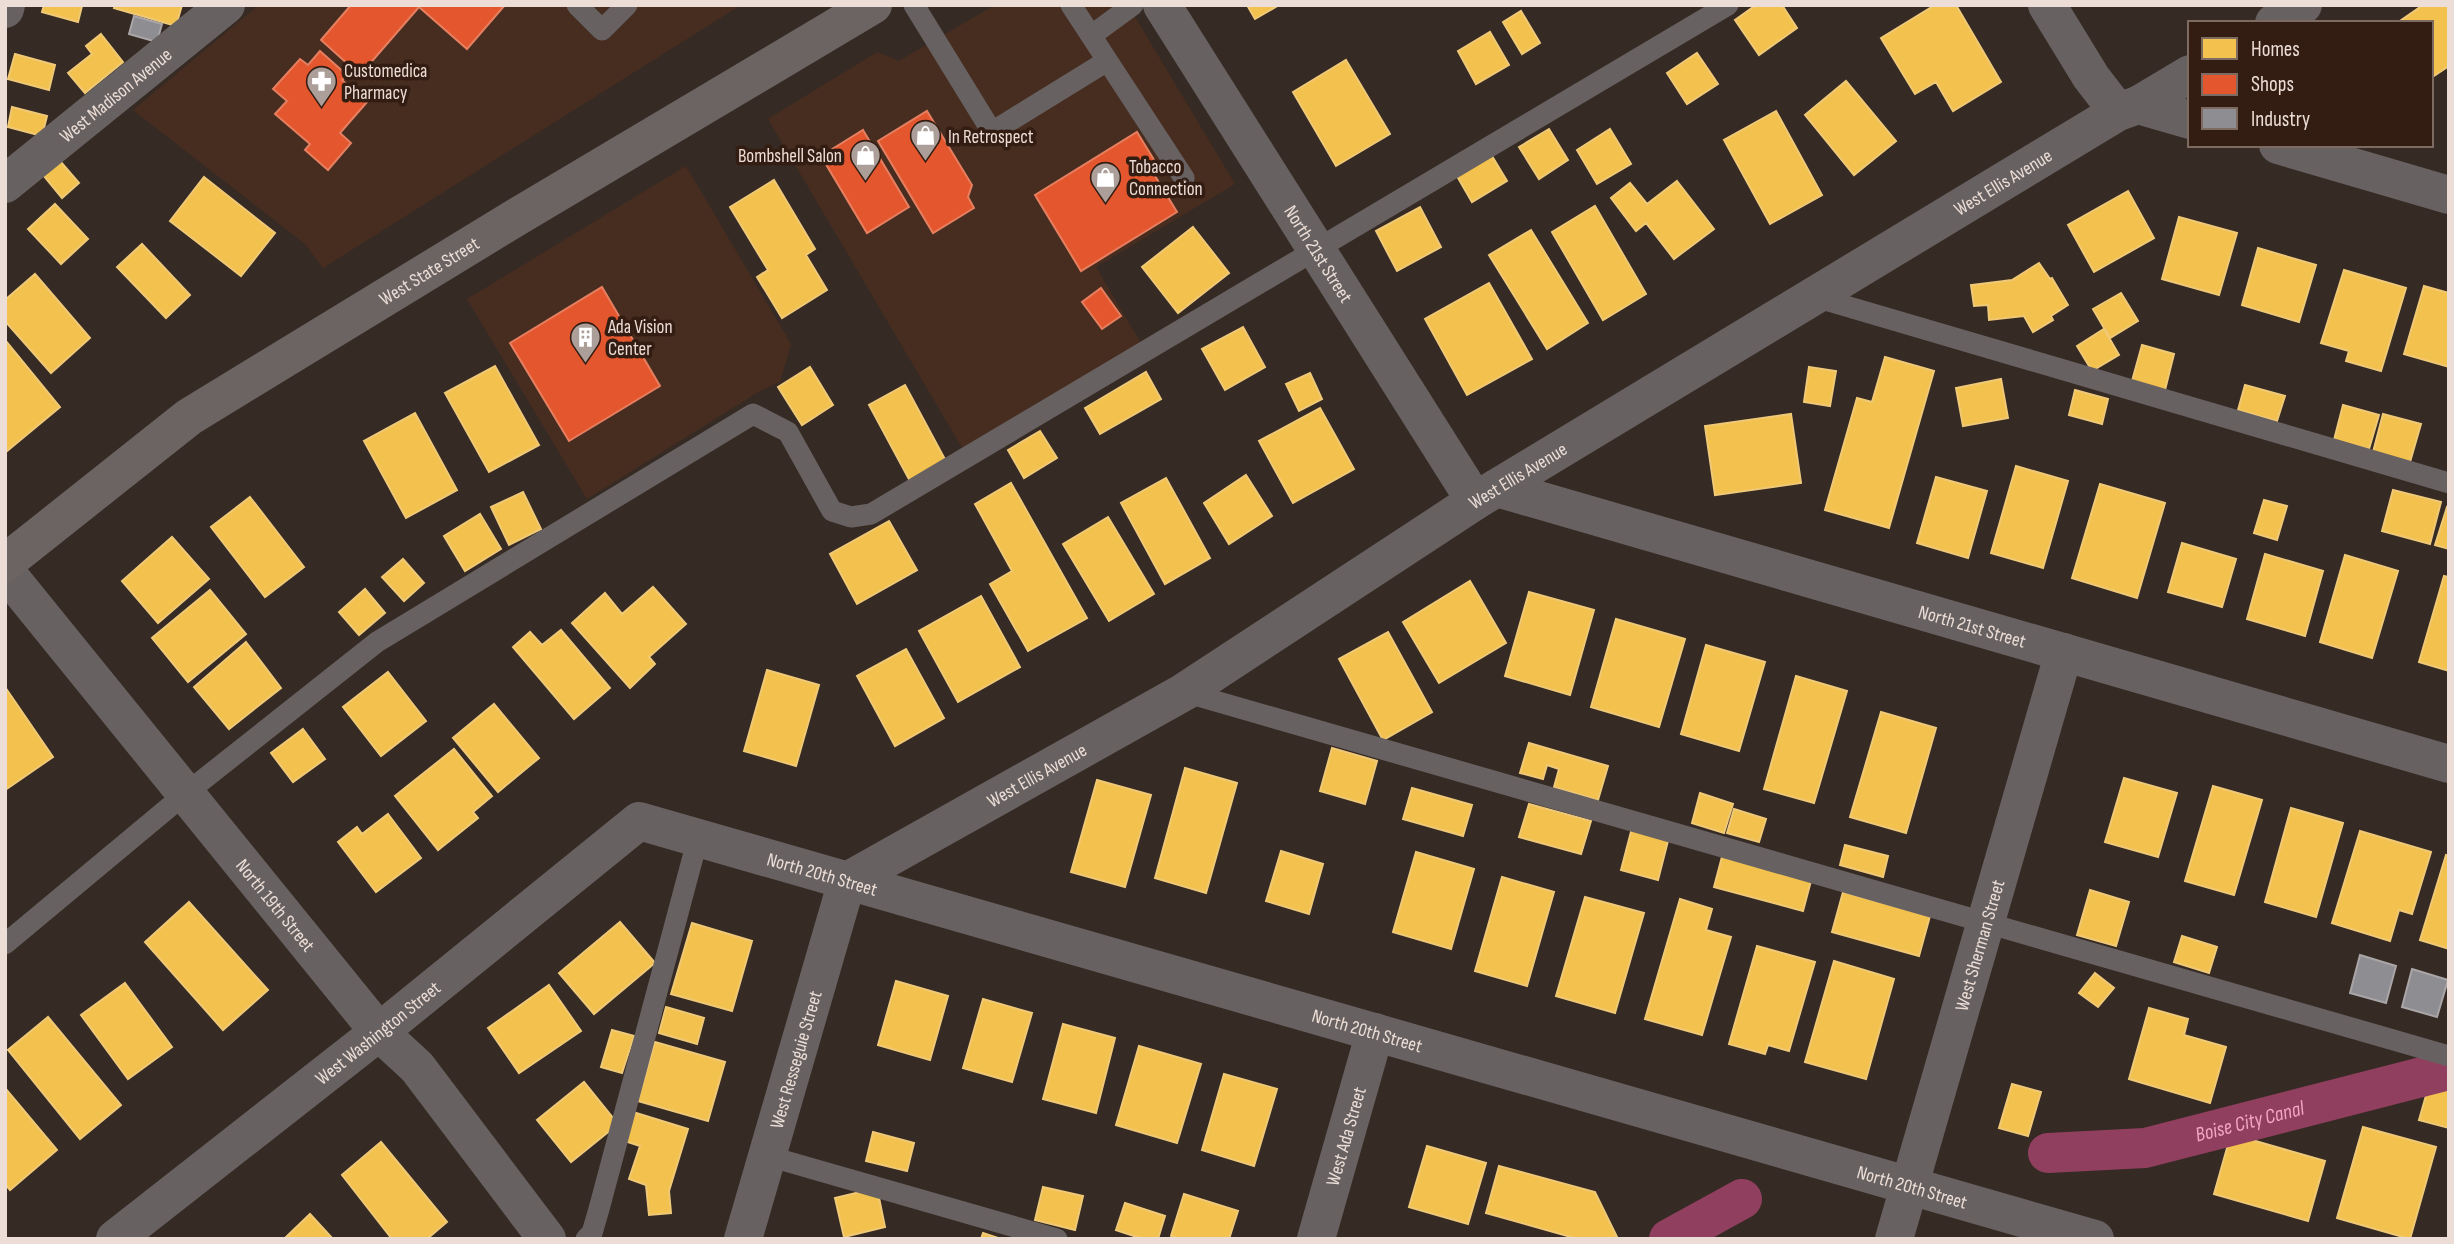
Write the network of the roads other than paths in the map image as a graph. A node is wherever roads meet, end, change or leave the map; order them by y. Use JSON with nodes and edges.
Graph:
{"nodes":[{"id":1,"x":226,"y":5,"type":"edge"},
{"id":2,"x":577,"y":5,"type":"edge"},
{"id":3,"x":627,"y":5,"type":"edge"},
{"id":4,"x":873,"y":5,"type":"edge"},
{"id":5,"x":914,"y":5,"type":"edge"},
{"id":6,"x":1071,"y":5,"type":"edge"},
{"id":7,"x":1133,"y":5,"type":"edge"},
{"id":8,"x":1161,"y":5,"type":"edge"},
{"id":9,"x":1728,"y":5,"type":"edge"},
{"id":10,"x":2047,"y":5,"type":"edge"},
{"id":11,"x":2303,"y":5,"type":"edge"},
{"id":12,"x":2277,"y":21,"type":"edge"},
{"id":13,"x":1092,"y":35,"type":"junction"},
{"id":14,"x":1107,"y":61,"type":"junction"},
{"id":15,"x":2188,"y":75,"type":"edge"},
{"id":16,"x":2128,"y":109,"type":"junction"},
{"id":17,"x":2188,"y":120,"type":"edge"},
{"id":18,"x":2285,"y":147,"type":"edge"},
{"id":19,"x":1184,"y":178,"type":"dead end"},
{"id":20,"x":5,"y":184,"type":"edge"},
{"id":21,"x":2449,"y":194,"type":"edge"},
{"id":22,"x":1316,"y":250,"type":"junction"},
{"id":23,"x":1815,"y":297,"type":"junction"},
{"id":24,"x":2449,"y":484,"type":"edge"},
{"id":25,"x":1486,"y":495,"type":"junction"},
{"id":26,"x":5,"y":563,"type":"edge"},
{"id":27,"x":5,"y":571,"type":"edge"},
{"id":28,"x":2064,"y":652,"type":"junction"},
{"id":29,"x":1184,"y":692,"type":"junction"},
{"id":30,"x":2449,"y":764,"type":"edge"},
{"id":31,"x":185,"y":793,"type":"junction"},
{"id":32,"x":639,"y":821,"type":"joint"},
{"id":33,"x":698,"y":838,"type":"junction"},
{"id":34,"x":847,"y":881,"type":"junction"},
{"id":35,"x":1986,"y":922,"type":"junction"},
{"id":36,"x":5,"y":944,"type":"edge"},
{"id":37,"x":379,"y":1032,"type":"junction"},
{"id":38,"x":1375,"y":1032,"type":"junction"},
{"id":39,"x":2449,"y":1056,"type":"edge"},
{"id":40,"x":768,"y":1156,"type":"junction"},
{"id":41,"x":1910,"y":1185,"type":"junction"},
{"id":42,"x":114,"y":1239,"type":"edge"},
{"id":43,"x":547,"y":1239,"type":"edge"},
{"id":44,"x":586,"y":1239,"type":"edge"},
{"id":45,"x":743,"y":1239,"type":"edge"},
{"id":46,"x":1057,"y":1239,"type":"edge"},
{"id":47,"x":1316,"y":1239,"type":"edge"},
{"id":48,"x":1894,"y":1239,"type":"edge"},
{"id":49,"x":2095,"y":1239,"type":"edge"}],
"edges":[{"from":1,"to":20,"type":"street","name":"West Madison Avenue"},
{"from":2,"to":3,"type":"lane"},
{"from":4,"to":26,"type":"main road","name":"West State Street"},
{"from":5,"to":14,"type":"lane"},
{"from":6,"to":13,"type":"lane"},
{"from":7,"to":13,"type":"lane"},
{"from":8,"to":22,"type":"street","name":"North 21st Street"},
{"from":9,"to":22,"type":"lane"},
{"from":10,"to":16,"type":"street"},
{"from":11,"to":12,"type":"street"},
{"from":13,"to":14,"type":"lane"},
{"from":14,"to":19,"type":"lane"},
{"from":15,"to":16,"type":"street","name":"West Ellis Avenue"},
{"from":16,"to":17,"type":"street"},
{"from":16,"to":23,"type":"street","name":"West Ellis Avenue"},
{"from":18,"to":21,"type":"street"},
{"from":22,"to":25,"type":"street","name":"North 21st Street"},
{"from":22,"to":31,"type":"lane"},
{"from":23,"to":24,"type":"lane"},
{"from":23,"to":25,"type":"street","name":"West Ellis Avenue"},
{"from":25,"to":28,"type":"street","name":"North 21st Street"},
{"from":25,"to":29,"type":"street","name":"West Ellis Avenue"},
{"from":27,"to":31,"type":"street","name":"North 19th Street"},
{"from":28,"to":30,"type":"street","name":"North 21st Street"},
{"from":28,"to":35,"type":"street","name":"West Sherman Street"},
{"from":29,"to":34,"type":"street","name":"West Ellis Avenue"},
{"from":29,"to":35,"type":"lane"},
{"from":31,"to":36,"type":"lane"},
{"from":31,"to":37,"type":"street","name":"North 19th Street"},
{"from":32,"to":33,"type":"street","name":"North 20th Street"},
{"from":32,"to":37,"type":"street","name":"West Washington Street"},
{"from":33,"to":34,"type":"street","name":"North 20th Street"},
{"from":33,"to":44,"type":"lane"},
{"from":34,"to":38,"type":"street","name":"North 20th Street"},
{"from":34,"to":40,"type":"street","name":"West Resseguie Street"},
{"from":35,"to":39,"type":"lane"},
{"from":35,"to":41,"type":"street","name":"West Sherman Street"},
{"from":37,"to":42,"type":"street","name":"West Washington Street"},
{"from":37,"to":43,"type":"street","name":"North 19th Street"},
{"from":38,"to":41,"type":"street","name":"North 20th Street"},
{"from":38,"to":47,"type":"street","name":"West Ada Street"},
{"from":40,"to":45,"type":"street","name":"West Resseguie Street"},
{"from":40,"to":46,"type":"lane"},
{"from":41,"to":48,"type":"street","name":"West Sherman Street"},
{"from":41,"to":49,"type":"street","name":"North 20th Street"}]}
